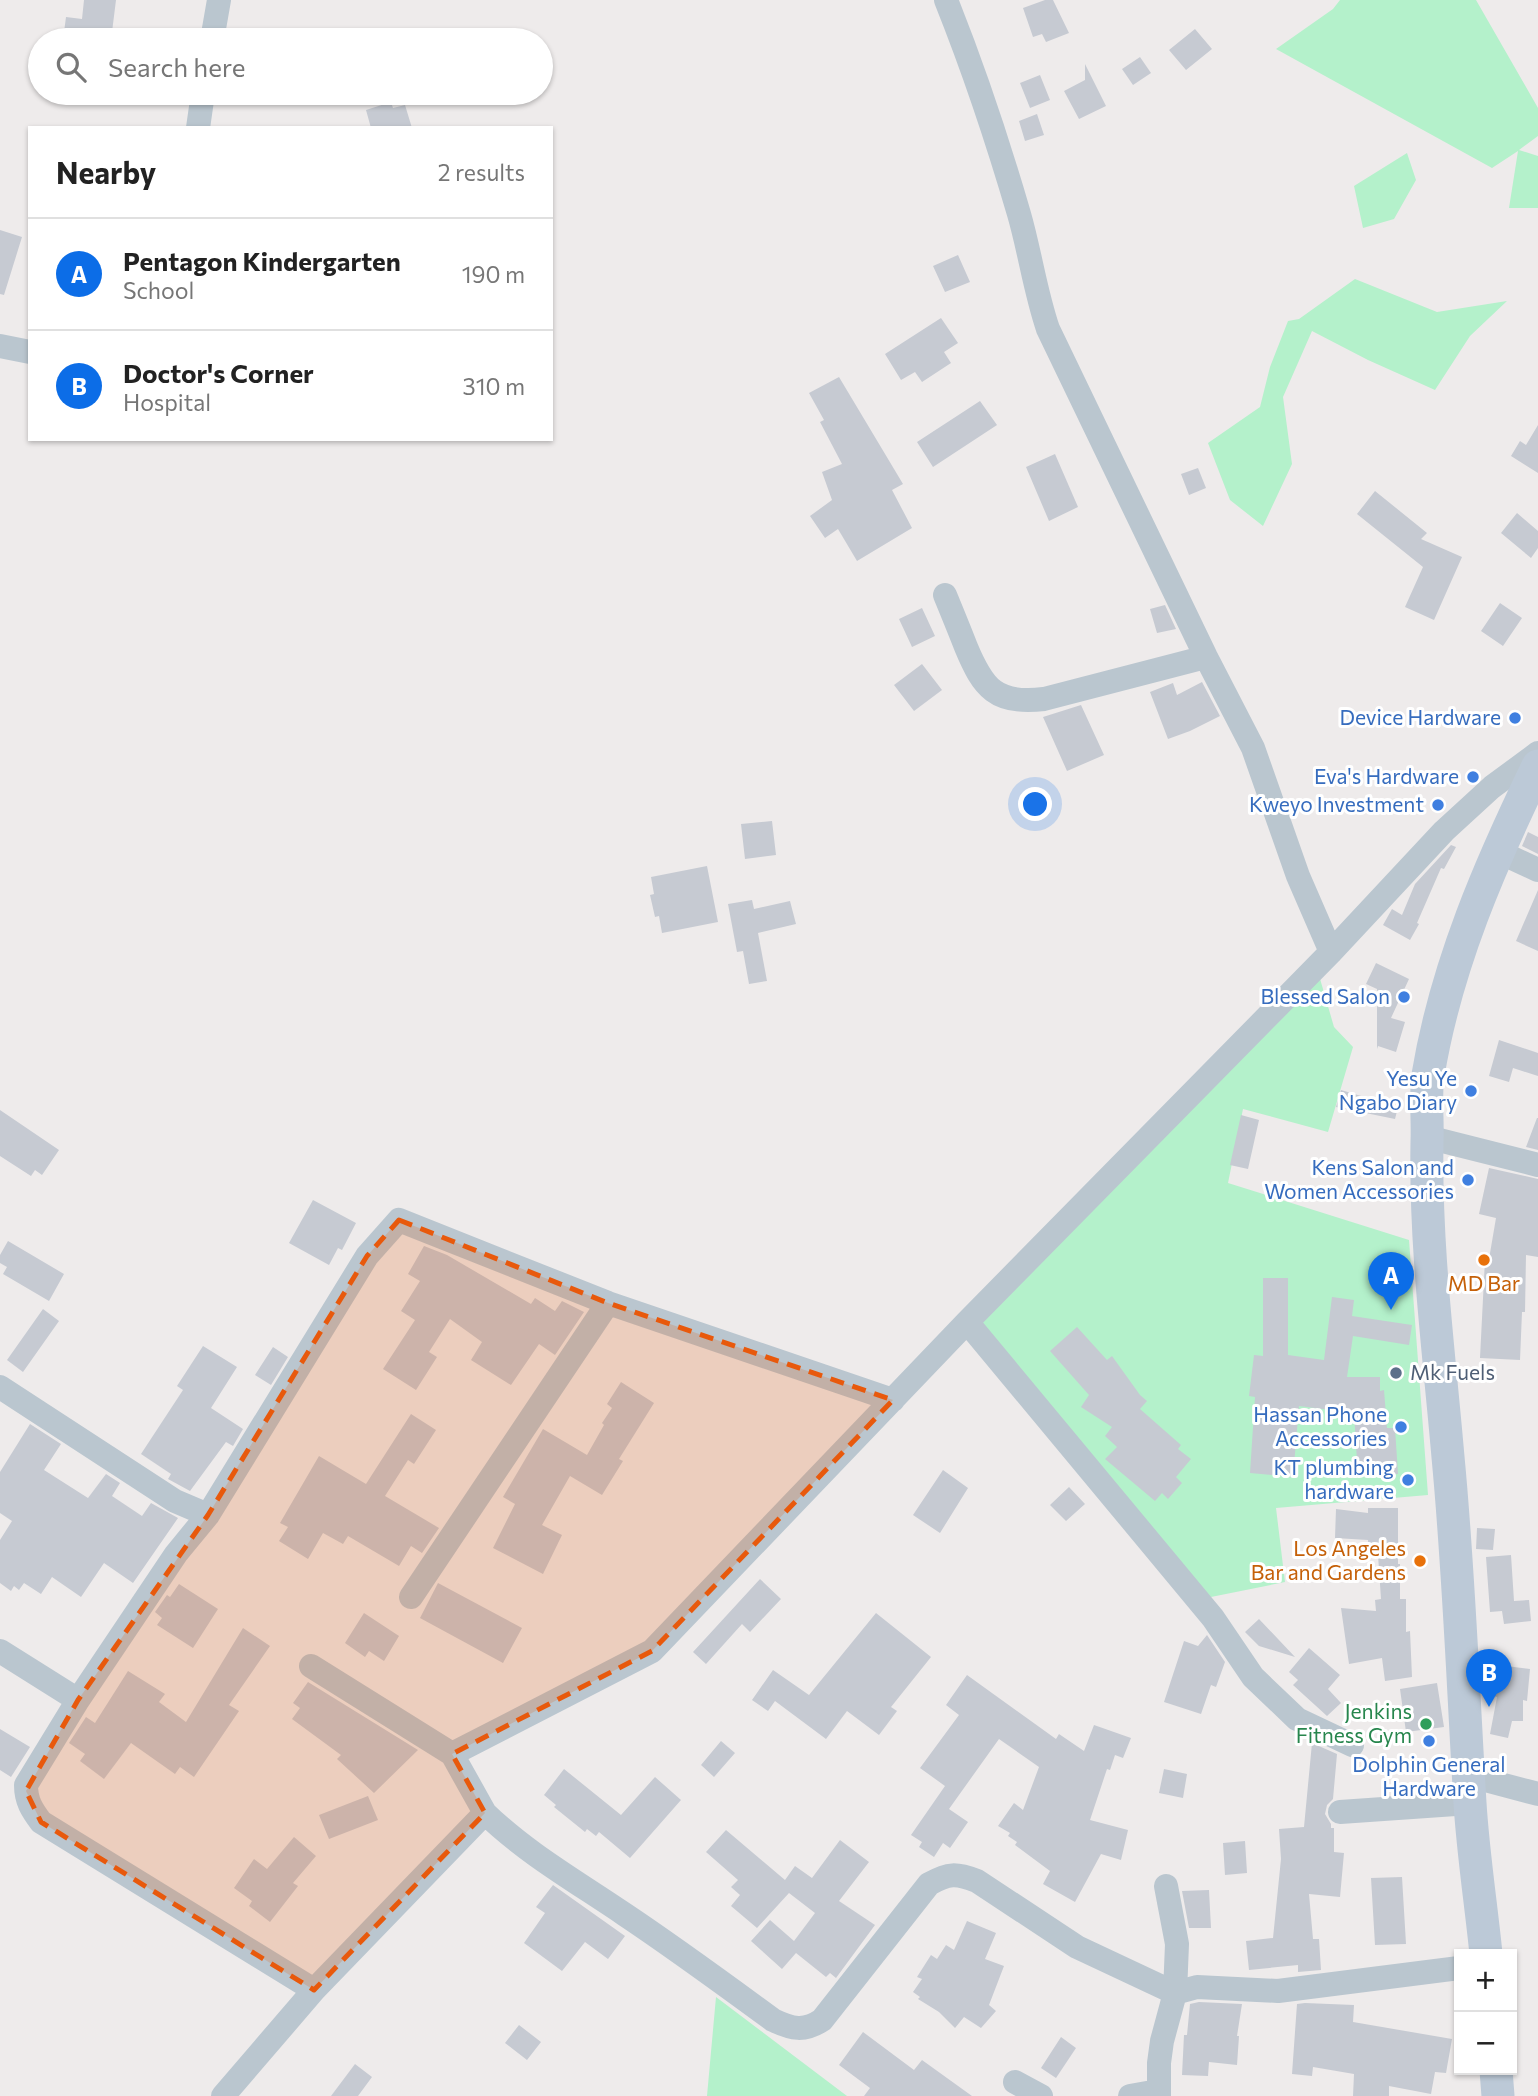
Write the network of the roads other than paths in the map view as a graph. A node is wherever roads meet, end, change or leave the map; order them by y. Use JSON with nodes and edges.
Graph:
{"nodes":[{"id":1,"x":219,"y":0,"type":"edge"},
{"id":2,"x":946,"y":0,"type":"edge"},
{"id":3,"x":214,"y":28,"type":"edge"},
{"id":4,"x":201,"y":105,"type":"edge"},
{"id":5,"x":198,"y":126,"type":"edge"},
{"id":6,"x":0,"y":346,"type":"edge"},
{"id":7,"x":28,"y":352,"type":"edge"},
{"id":8,"x":945,"y":595,"type":"dead end"},
{"id":9,"x":1206,"y":657,"type":"junction"},
{"id":10,"x":1538,"y":753,"type":"edge"},
{"id":11,"x":1538,"y":766,"type":"edge"},
{"id":12,"x":1497,"y":851,"type":"junction"},
{"id":13,"x":1538,"y":870,"type":"edge"},
{"id":14,"x":1331,"y":952,"type":"junction"},
{"id":15,"x":1427,"y":1137,"type":"junction"},
{"id":16,"x":1538,"y":1165,"type":"edge"},
{"id":17,"x":608,"y":1303,"type":"junction"},
{"id":18,"x":967,"y":1322,"type":"junction"},
{"id":19,"x":0,"y":1387,"type":"edge"},
{"id":20,"x":893,"y":1400,"type":"junction"},
{"id":21,"x":208,"y":1515,"type":"junction"},
{"id":22,"x":411,"y":1597,"type":"dead end"},
{"id":23,"x":0,"y":1651,"type":"edge"},
{"id":24,"x":312,"y":1666,"type":"dead end"},
{"id":25,"x":78,"y":1700,"type":"junction"},
{"id":26,"x":1352,"y":1745,"type":"dead end"},
{"id":27,"x":452,"y":1754,"type":"junction"},
{"id":28,"x":1470,"y":1790,"type":"junction"},
{"id":29,"x":1538,"y":1794,"type":"edge"},
{"id":30,"x":1340,"y":1811,"type":"dead end"},
{"id":31,"x":485,"y":1813,"type":"junction"},
{"id":32,"x":1166,"y":1886,"type":"dead end"},
{"id":33,"x":1486,"y":1949,"type":"edge"},
{"id":34,"x":1454,"y":1969,"type":"edge"},
{"id":35,"x":314,"y":1990,"type":"junction"},
{"id":36,"x":1175,"y":1993,"type":"junction"},
{"id":37,"x":1496,"y":2075,"type":"edge"},
{"id":38,"x":1015,"y":2082,"type":"dead end"},
{"id":39,"x":1158,"y":2093,"type":"edge"},
{"id":40,"x":223,"y":2096,"type":"edge"},
{"id":41,"x":1041,"y":2096,"type":"edge"},
{"id":42,"x":1130,"y":2096,"type":"edge"},
{"id":43,"x":1498,"y":2096,"type":"edge"}],
"edges":[{"from":1,"to":3,"type":"street"},
{"from":2,"to":9,"type":"street"},
{"from":4,"to":5,"type":"street"},
{"from":6,"to":7,"type":"street"},
{"from":8,"to":9,"type":"street"},
{"from":9,"to":14,"type":"street"},
{"from":10,"to":14,"type":"street"},
{"from":11,"to":12,"type":"street"},
{"from":12,"to":13,"type":"street"},
{"from":12,"to":15,"type":"street"},
{"from":14,"to":18,"type":"street"},
{"from":15,"to":16,"type":"street"},
{"from":15,"to":28,"type":"street"},
{"from":17,"to":20,"type":"street"},
{"from":17,"to":21,"type":"street"},
{"from":17,"to":22,"type":"street"},
{"from":18,"to":20,"type":"street"},
{"from":18,"to":26,"type":"street"},
{"from":19,"to":21,"type":"street"},
{"from":20,"to":27,"type":"street"},
{"from":21,"to":25,"type":"street"},
{"from":23,"to":25,"type":"street"},
{"from":24,"to":27,"type":"street"},
{"from":25,"to":35,"type":"street"},
{"from":27,"to":31,"type":"street"},
{"from":28,"to":29,"type":"street"},
{"from":28,"to":30,"type":"street"},
{"from":28,"to":33,"type":"street"},
{"from":31,"to":35,"type":"street"},
{"from":31,"to":36,"type":"street"},
{"from":32,"to":36,"type":"street"},
{"from":34,"to":36,"type":"street"},
{"from":35,"to":40,"type":"street"},
{"from":36,"to":39,"type":"street"},
{"from":37,"to":43,"type":"street"},
{"from":38,"to":41,"type":"street"},
{"from":39,"to":42,"type":"street"}]}
